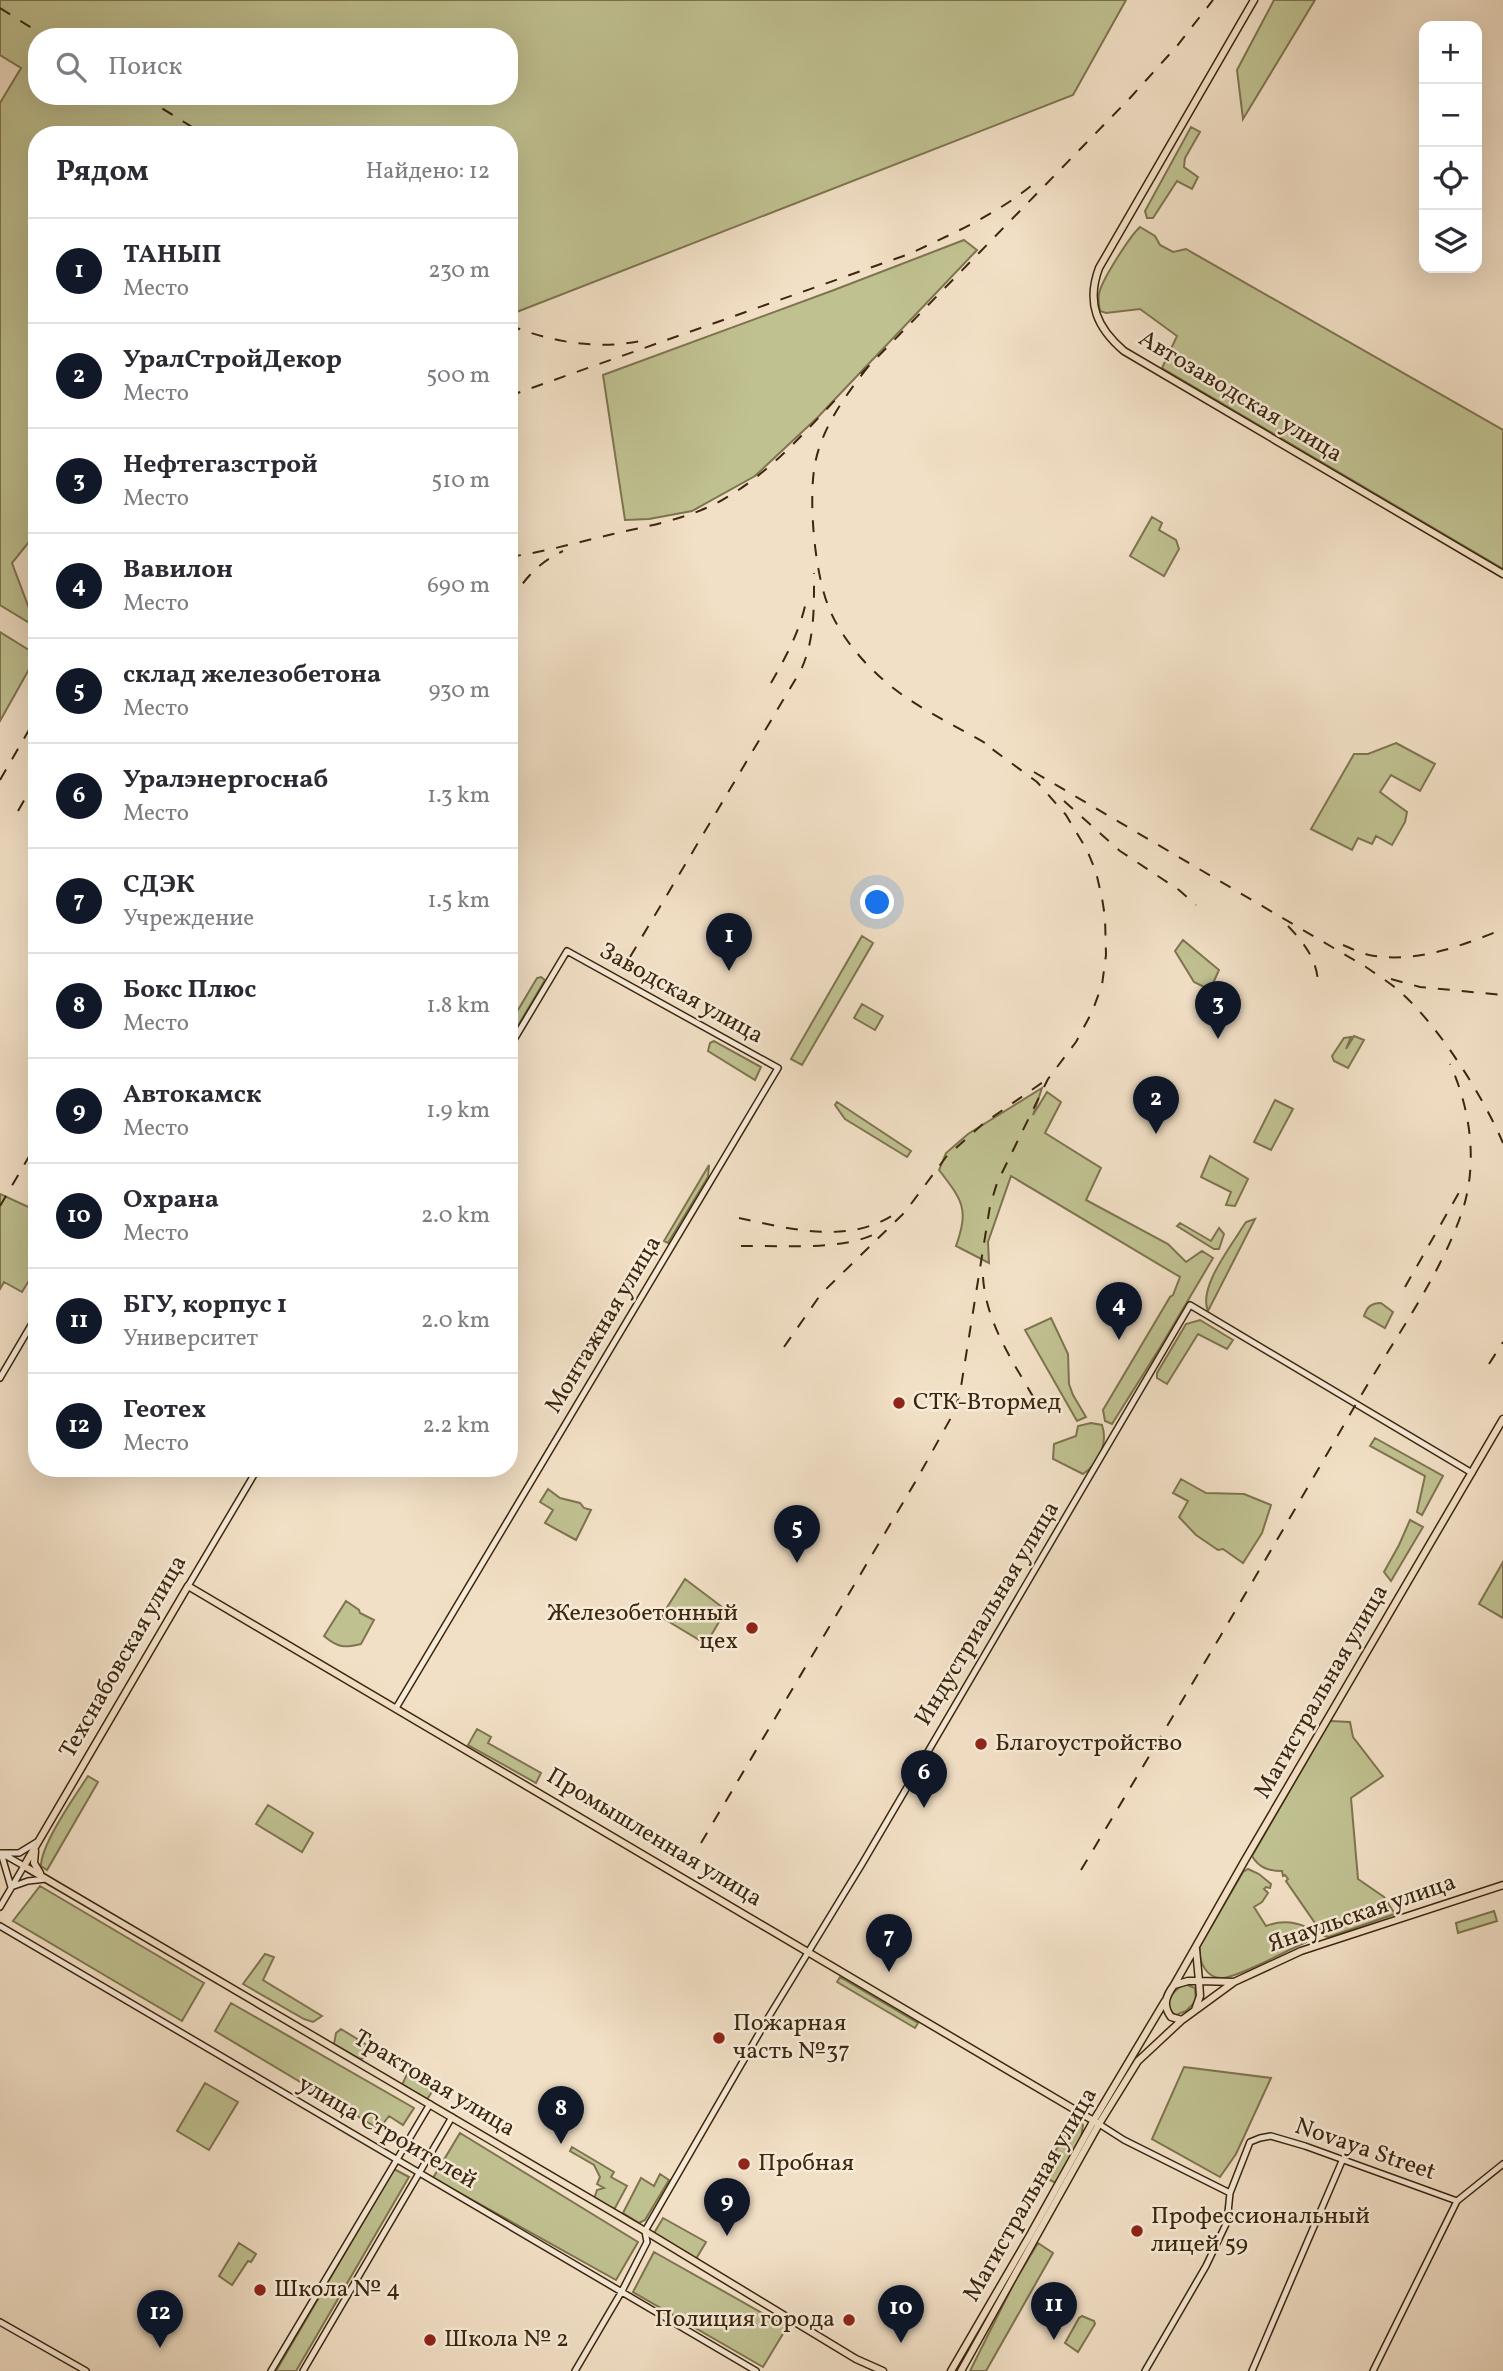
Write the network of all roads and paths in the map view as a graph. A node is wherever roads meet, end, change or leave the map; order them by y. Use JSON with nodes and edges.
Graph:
{"nodes":[{"id":1,"x":1254,"y":0,"type":"edge"},
{"id":2,"x":1503,"y":574,"type":"edge"},
{"id":3,"x":518,"y":1033,"type":"edge"},
{"id":4,"x":778,"y":1068,"type":"joint"},
{"id":5,"x":28,"y":1330,"type":"edge"},
{"id":6,"x":0,"y":1378,"type":"edge"},
{"id":7,"x":1503,"y":1419,"type":"edge"},
{"id":8,"x":1472,"y":1473,"type":"junction"},
{"id":9,"x":253,"y":1477,"type":"edge"},
{"id":10,"x":188,"y":1586,"type":"junction"},
{"id":11,"x":396,"y":1707,"type":"junction"},
{"id":12,"x":37,"y":1842,"type":"junction"},
{"id":13,"x":0,"y":1853,"type":"edge"},
{"id":14,"x":24,"y":1866,"type":"junction"},
{"id":15,"x":46,"y":1880,"type":"junction"},
{"id":16,"x":1503,"y":1885,"type":"edge"},
{"id":17,"x":11,"y":1888,"type":"junction"},
{"id":18,"x":0,"y":1907,"type":"edge"},
{"id":19,"x":0,"y":1926,"type":"edge"},
{"id":20,"x":1197,"y":1945,"type":"junction"},
{"id":21,"x":808,"y":1953,"type":"junction"},
{"id":22,"x":1199,"y":1981,"type":"junction"},
{"id":23,"x":1234,"y":1982,"type":"junction"},
{"id":24,"x":1174,"y":1985,"type":"junction"},
{"id":25,"x":1165,"y":2001,"type":"junction"},
{"id":26,"x":1195,"y":2011,"type":"junction"},
{"id":27,"x":1182,"y":2020,"type":"junction"},
{"id":28,"x":430,"y":2104,"type":"junction"},
{"id":29,"x":452,"y":2117,"type":"junction"},
{"id":30,"x":1096,"y":2122,"type":"junction"},
{"id":31,"x":396,"y":2159,"type":"junction"},
{"id":32,"x":1342,"y":2161,"type":"junction"},
{"id":33,"x":1503,"y":2164,"type":"edge"},
{"id":34,"x":419,"y":2172,"type":"junction"},
{"id":35,"x":1230,"y":2193,"type":"junction"},
{"id":36,"x":1457,"y":2201,"type":"junction"},
{"id":37,"x":645,"y":2231,"type":"junction"},
{"id":38,"x":622,"y":2291,"type":"junction"},
{"id":39,"x":0,"y":2322,"type":"edge"},
{"id":40,"x":950,"y":2369,"type":"edge"},
{"id":41,"x":86,"y":2371,"type":"edge"},
{"id":42,"x":271,"y":2371,"type":"edge"},
{"id":43,"x":303,"y":2371,"type":"edge"},
{"id":44,"x":575,"y":2371,"type":"edge"},
{"id":45,"x":756,"y":2371,"type":"edge"},
{"id":46,"x":883,"y":2371,"type":"edge"},
{"id":47,"x":964,"y":2371,"type":"edge"},
{"id":48,"x":1145,"y":2371,"type":"edge"},
{"id":49,"x":1252,"y":2371,"type":"edge"},
{"id":50,"x":1373,"y":2371,"type":"edge"}],
"edges":[{"from":1,"to":2,"type":"main road","name":"Автозаводская улица"},
{"from":3,"to":4,"type":"main road","name":"Заводская улица"},
{"from":4,"to":11,"type":"main road","name":"Монтажная улица"},
{"from":5,"to":6,"type":"main road"},
{"from":7,"to":8,"type":"main road","name":"Магистральная улица"},
{"from":8,"to":20,"type":"main road","name":"Магистральная улица"},
{"from":8,"to":21,"type":"main road","name":"Индустриальная улица"},
{"from":9,"to":10,"type":"main road","name":"Техснабовская улица"},
{"from":10,"to":11,"type":"main road","name":"Промышленная улица"},
{"from":10,"to":12,"type":"main road","name":"Техснабовская улица"},
{"from":11,"to":21,"type":"main road","name":"Промышленная улица"},
{"from":12,"to":13,"type":"main road"},
{"from":12,"to":14,"type":"main road","name":"Техснабовская улица"},
{"from":12,"to":15,"type":"main road"},
{"from":13,"to":14,"type":"main road","name":"Трактовая улица"},
{"from":13,"to":17,"type":"main road"},
{"from":14,"to":15,"type":"main road","name":"Трактовая улица"},
{"from":14,"to":17,"type":"main road"},
{"from":15,"to":17,"type":"main road"},
{"from":15,"to":28,"type":"main road","name":"Трактовая улица"},
{"from":16,"to":23,"type":"main road","name":"Янаульская улица"},
{"from":17,"to":18,"type":"main road"},
{"from":19,"to":31,"type":"main road","name":"улица Строителей"},
{"from":20,"to":22,"type":"main road"},
{"from":20,"to":24,"type":"main road","name":"Магистральная улица"},
{"from":21,"to":30,"type":"main road","name":"Промышленная улица"},
{"from":21,"to":37,"type":"main road","name":"Индустриальная улица"},
{"from":22,"to":23,"type":"main road"},
{"from":22,"to":24,"type":"main road"},
{"from":22,"to":26,"type":"main road"},
{"from":23,"to":26,"type":"main road","name":"Магистральная улица"},
{"from":24,"to":25,"type":"main road","name":"Магистральная улица"},
{"from":25,"to":27,"type":"main road"},
{"from":25,"to":30,"type":"main road","name":"Магистральная улица"},
{"from":26,"to":27,"type":"main road","name":"Магистральная улица"},
{"from":27,"to":30,"type":"main road","name":"Магистральная улица"},
{"from":28,"to":29,"type":"main road","name":"Трактовая улица"},
{"from":28,"to":31,"type":"main road"},
{"from":29,"to":34,"type":"main road"},
{"from":29,"to":37,"type":"main road","name":"Трактовая улица"},
{"from":30,"to":35,"type":"main road"},
{"from":30,"to":40,"type":"main road","name":"Магистральная улица"},
{"from":30,"to":47,"type":"main road","name":"Магистральная улица"},
{"from":31,"to":34,"type":"main road","name":"улица Строителей"},
{"from":31,"to":42,"type":"main road"},
{"from":32,"to":35,"type":"main road","name":"Novaya Street"},
{"from":32,"to":36,"type":"main road","name":"Novaya Street"},
{"from":32,"to":49,"type":"main road"},
{"from":33,"to":36,"type":"main road"},
{"from":34,"to":38,"type":"main road","name":"улица Строителей"},
{"from":34,"to":43,"type":"main road"},
{"from":35,"to":48,"type":"main road"},
{"from":36,"to":50,"type":"main road"},
{"from":37,"to":38,"type":"main road","name":"Индустриальная улица"},
{"from":37,"to":46,"type":"main road","name":"Трактовая улица"},
{"from":38,"to":44,"type":"main road","name":"Индустриальная улица"},
{"from":38,"to":45,"type":"main road","name":"улица Строителей"},
{"from":39,"to":41,"type":"main road"}]}
